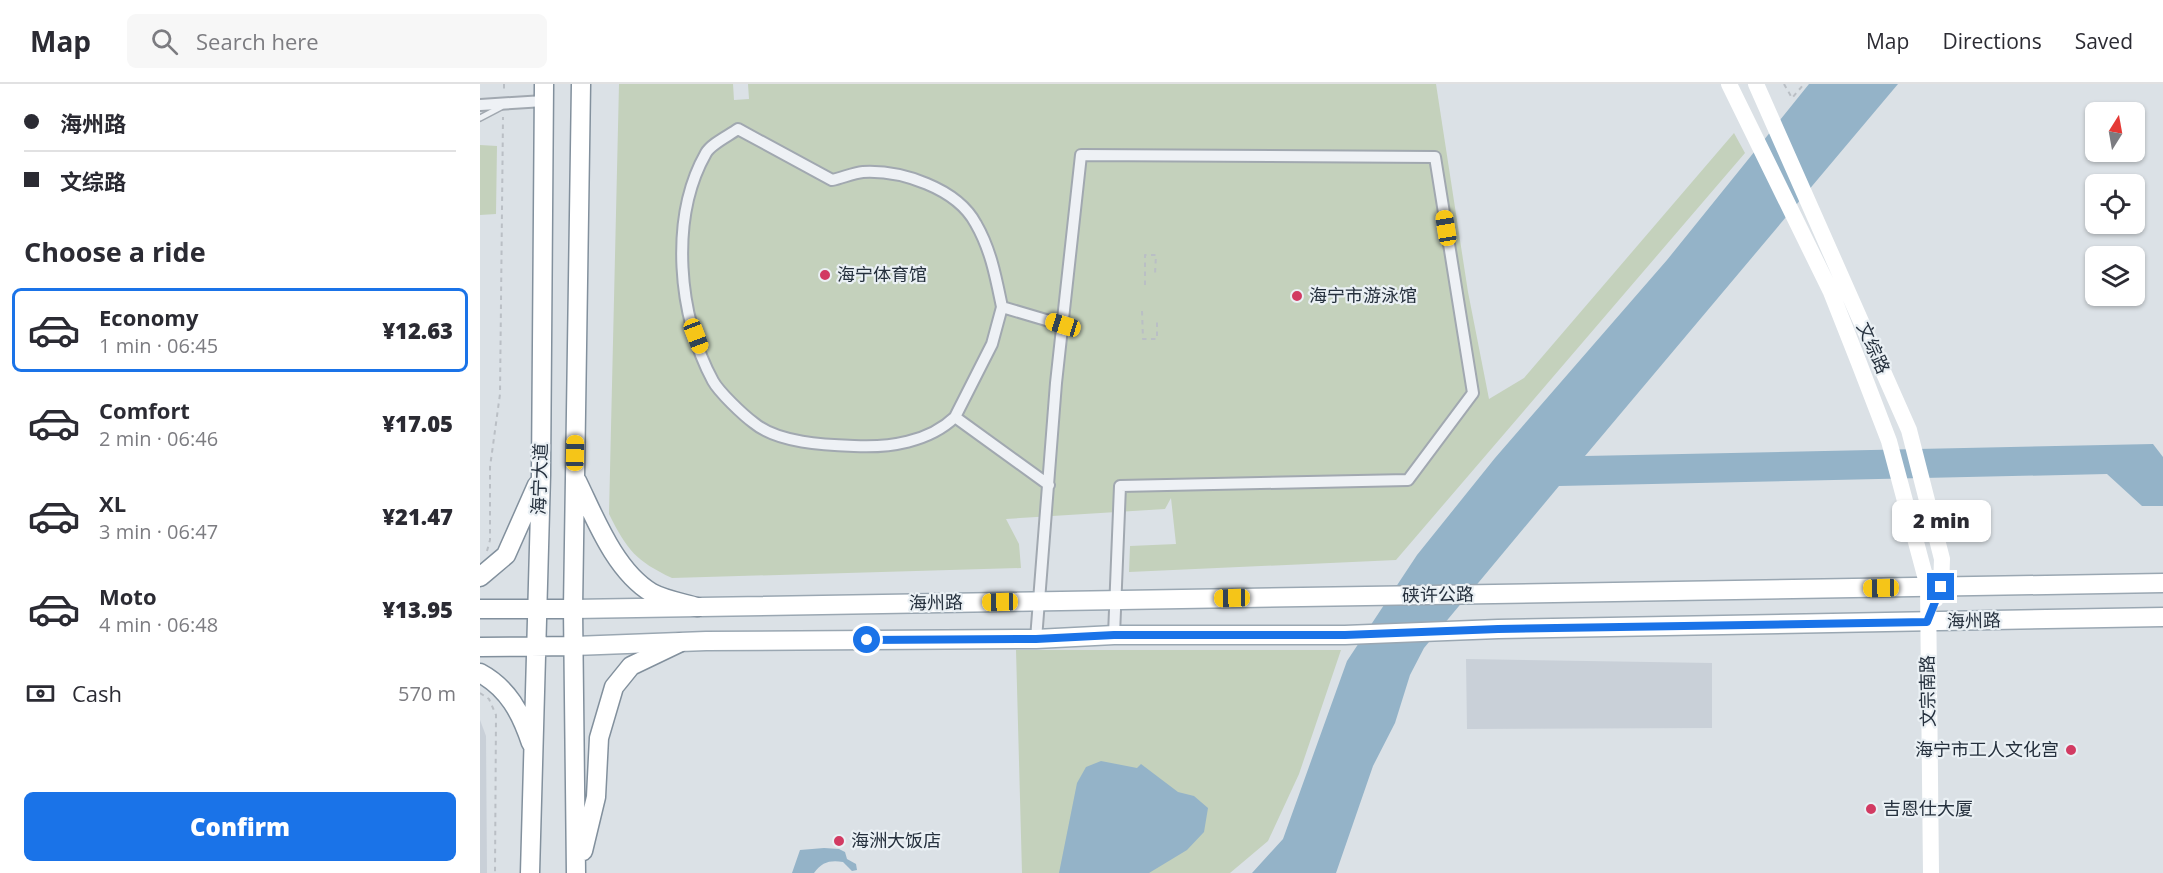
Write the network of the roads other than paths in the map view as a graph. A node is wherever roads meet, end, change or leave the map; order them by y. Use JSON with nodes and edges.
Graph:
{"nodes":[{"id":1,"x":581,"y":84,"type":"edge"},
{"id":2,"x":1729,"y":84,"type":"edge"},
{"id":3,"x":1756,"y":84,"type":"edge"},
{"id":4,"x":544,"y":93,"type":"edge"},
{"id":5,"x":505,"y":104,"type":"junction"},
{"id":6,"x":480,"y":105,"type":"edge"},
{"id":7,"x":480,"y":118,"type":"edge"},
{"id":8,"x":1002,"y":307,"type":"junction"},
{"id":9,"x":1063,"y":325,"type":"junction"},
{"id":10,"x":955,"y":417,"type":"junction"},
{"id":11,"x":541,"y":475,"type":"junction"},
{"id":12,"x":574,"y":476,"type":"junction"},
{"id":13,"x":1049,"y":485,"type":"junction"},
{"id":14,"x":483,"y":568,"type":"edge"},
{"id":15,"x":2163,"y":583,"type":"edge"},
{"id":16,"x":1934,"y":587,"type":"junction"},
{"id":17,"x":1504,"y":594,"type":"joint"},
{"id":18,"x":1371,"y":596,"type":"joint"},
{"id":19,"x":1116,"y":600,"type":"junction"},
{"id":20,"x":1038,"y":602,"type":"junction"},
{"id":21,"x":697,"y":607,"type":"junction"},
{"id":22,"x":537,"y":608,"type":"junction"},
{"id":23,"x":480,"y":609,"type":"edge"},
{"id":24,"x":573,"y":609,"type":"junction"},
{"id":25,"x":2163,"y":617,"type":"edge"},
{"id":26,"x":1927,"y":622,"type":"junction"},
{"id":27,"x":1498,"y":629,"type":"joint"},
{"id":28,"x":1114,"y":635,"type":"junction"},
{"id":29,"x":1345,"y":635,"type":"joint"},
{"id":30,"x":1036,"y":639,"type":"junction"},
{"id":31,"x":679,"y":643,"type":"junction"},
{"id":32,"x":574,"y":645,"type":"junction"},
{"id":33,"x":537,"y":646,"type":"junction"},
{"id":34,"x":480,"y":647,"type":"edge"},
{"id":35,"x":480,"y":673,"type":"edge"},
{"id":36,"x":534,"y":753,"type":"junction"},
{"id":37,"x":530,"y":873,"type":"edge"},
{"id":38,"x":577,"y":873,"type":"edge"},
{"id":39,"x":1931,"y":873,"type":"edge"}],
"edges":[{"from":1,"to":12,"type":"main road","name":"海宁大道"},
{"from":2,"to":16,"type":"main road"},
{"from":3,"to":16,"type":"main road","name":"文综路"},
{"from":4,"to":5,"type":"street"},
{"from":4,"to":11,"type":"main road","name":"海宁大道"},
{"from":5,"to":6,"type":"street"},
{"from":5,"to":7,"type":"lane"},
{"from":8,"to":9,"type":"street"},
{"from":8,"to":10,"type":"street"},
{"from":8,"to":10,"type":"street"},
{"from":9,"to":13,"type":"street"},
{"from":9,"to":19,"type":"street"},
{"from":10,"to":13,"type":"street"},
{"from":11,"to":14,"type":"main road"},
{"from":11,"to":22,"type":"main road","name":"海宁大道"},
{"from":12,"to":21,"type":"main road"},
{"from":12,"to":24,"type":"main road","name":"海宁大道"},
{"from":13,"to":20,"type":"street"},
{"from":15,"to":16,"type":"main road","name":"海州路"},
{"from":16,"to":17,"type":"main road","name":"海州路"},
{"from":16,"to":26,"type":"main road","name":"文综路"},
{"from":17,"to":18,"type":"main road","name":"硖许公路"},
{"from":18,"to":19,"type":"main road","name":"海州路"},
{"from":19,"to":20,"type":"main road","name":"海州路"},
{"from":19,"to":28,"type":"street"},
{"from":20,"to":21,"type":"main road","name":"海州路"},
{"from":20,"to":30,"type":"street"},
{"from":21,"to":24,"type":"main road","name":"海州路"},
{"from":22,"to":23,"type":"main road","name":"海州路"},
{"from":22,"to":24,"type":"main road","name":"海州路"},
{"from":22,"to":33,"type":"main road","name":"海宁大道"},
{"from":24,"to":32,"type":"main road","name":"海宁大道"},
{"from":25,"to":26,"type":"main road","name":"海州路"},
{"from":26,"to":27,"type":"main road","name":"海州路"},
{"from":26,"to":39,"type":"main road","name":"文宗南路"},
{"from":27,"to":29,"type":"main road","name":"硖许公路"},
{"from":28,"to":29,"type":"main road","name":"海州路"},
{"from":28,"to":30,"type":"main road","name":"海州路"},
{"from":30,"to":31,"type":"main road","name":"海州路"},
{"from":31,"to":32,"type":"main road","name":"海州路"},
{"from":31,"to":38,"type":"main road"},
{"from":32,"to":33,"type":"main road","name":"海州路"},
{"from":32,"to":38,"type":"main road","name":"海宁大道"},
{"from":33,"to":34,"type":"main road","name":"海州路"},
{"from":33,"to":36,"type":"main road","name":"海宁大道"},
{"from":35,"to":36,"type":"main road"},
{"from":36,"to":37,"type":"main road","name":"海宁大道"}]}
